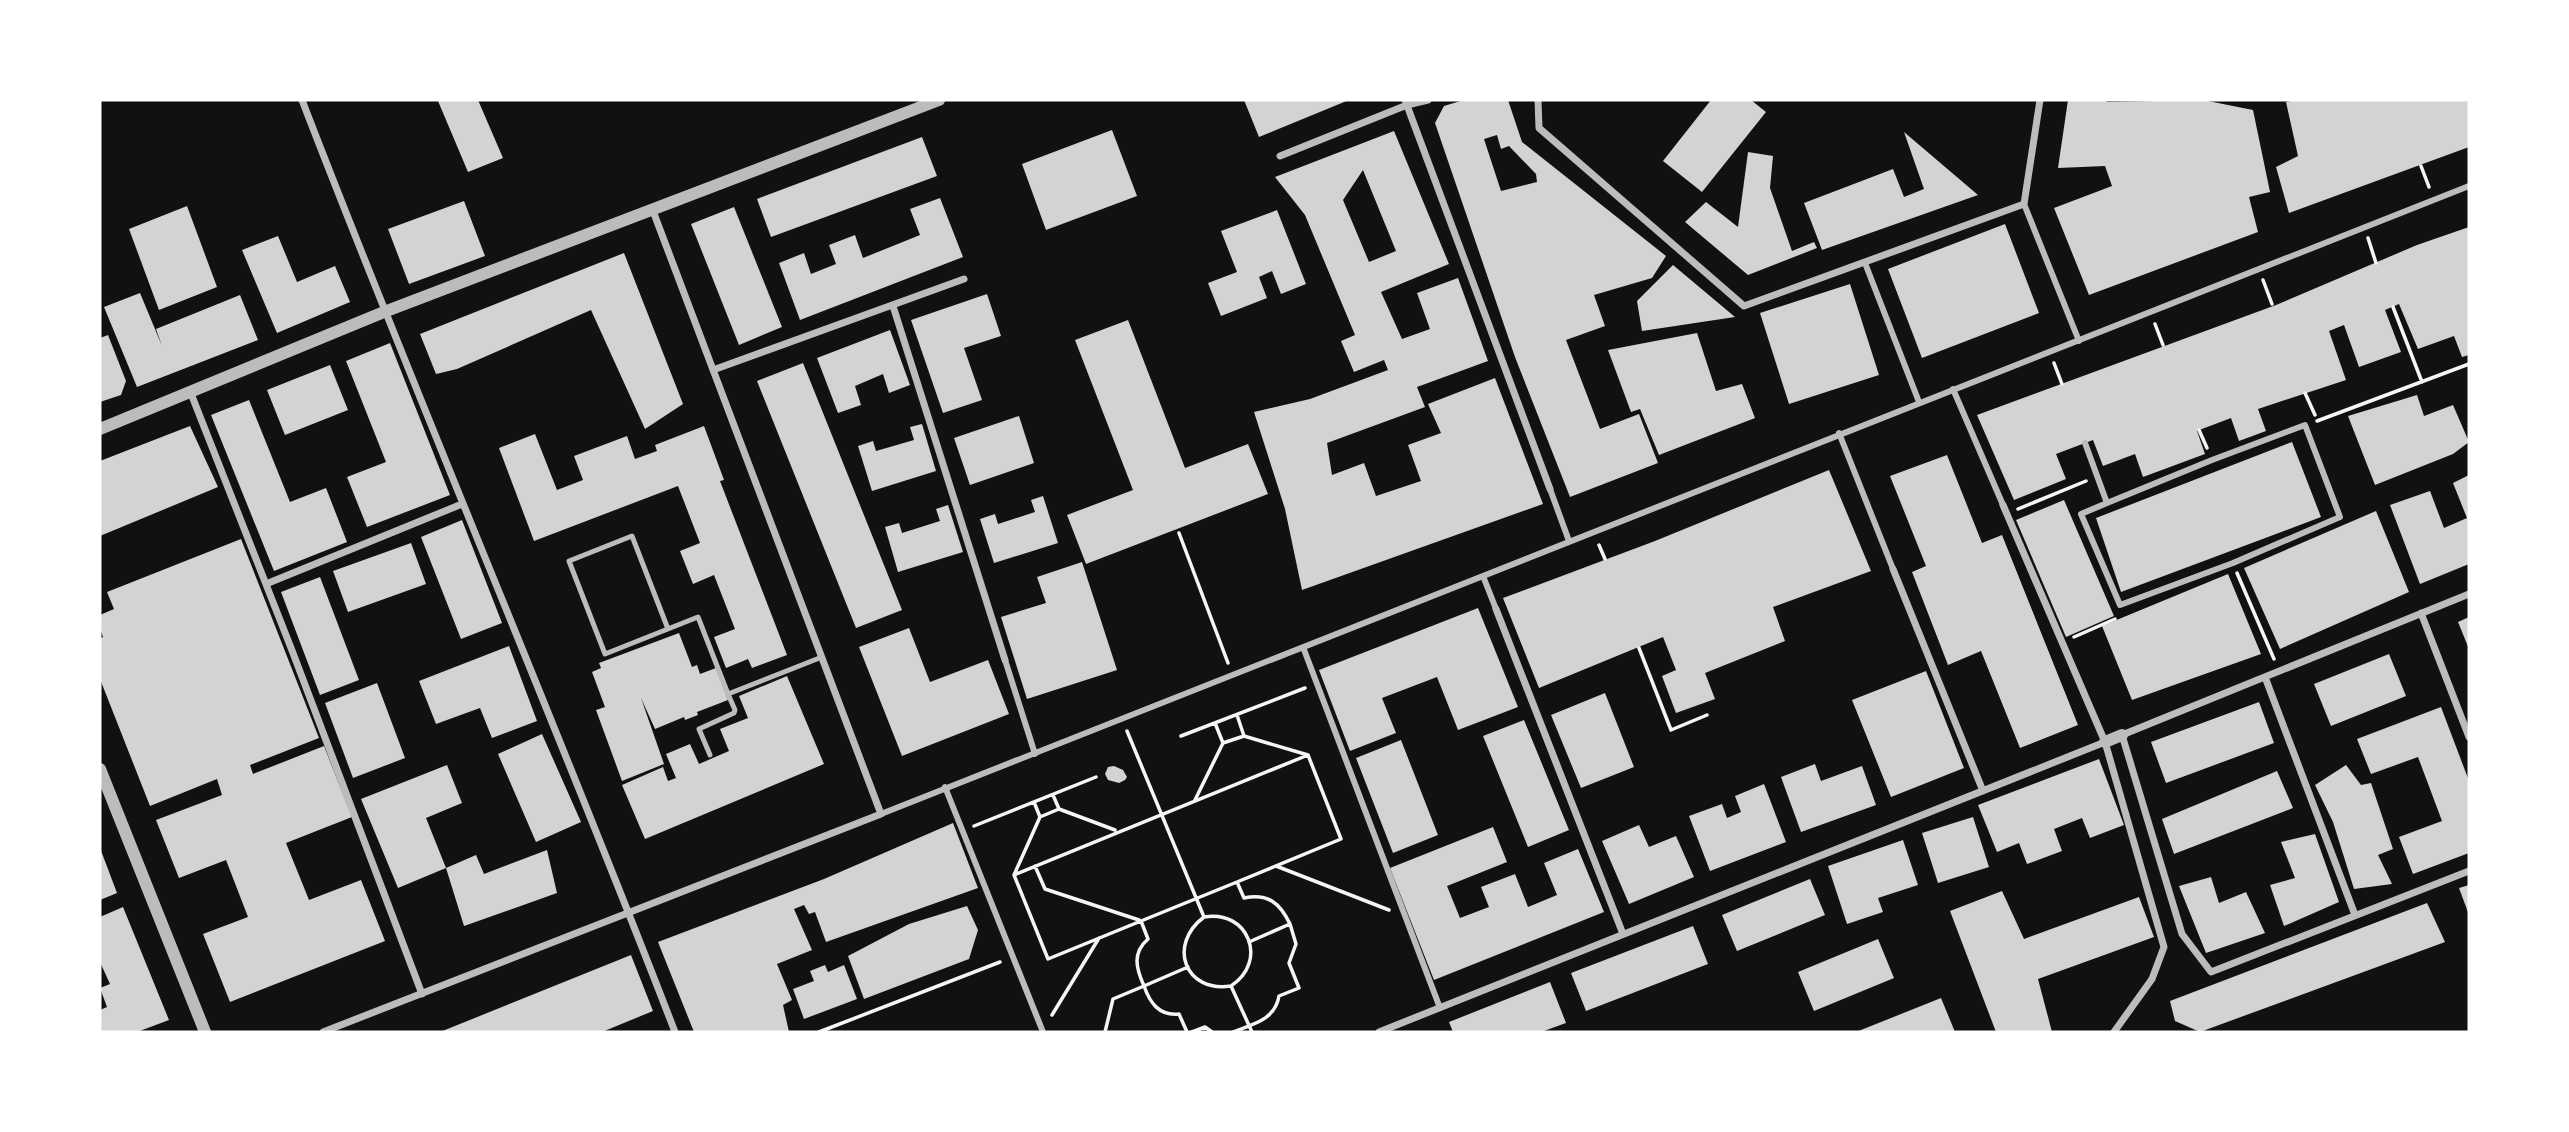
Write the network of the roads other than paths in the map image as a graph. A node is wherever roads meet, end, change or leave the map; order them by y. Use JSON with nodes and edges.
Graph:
{"nodes":[{"id":1,"x":302,"y":100,"type":"edge"},
{"id":2,"x":939,"y":100,"type":"edge"},
{"id":3,"x":1428,"y":100,"type":"edge"},
{"id":4,"x":1538,"y":100,"type":"edge"},
{"id":5,"x":2040,"y":100,"type":"edge"},
{"id":6,"x":1406,"y":103,"type":"edge"},
{"id":7,"x":1280,"y":156,"type":"dead end"},
{"id":8,"x":2469,"y":186,"type":"edge"},
{"id":9,"x":2024,"y":204,"type":"junction"},
{"id":10,"x":653,"y":211,"type":"junction"},
{"id":11,"x":1865,"y":263,"type":"junction"},
{"id":12,"x":964,"y":279,"type":"dead end"},
{"id":13,"x":893,"y":306,"type":"junction"},
{"id":14,"x":384,"y":313,"type":"junction"},
{"id":15,"x":2079,"y":341,"type":"junction"},
{"id":16,"x":713,"y":370,"type":"junction"},
{"id":17,"x":1953,"y":389,"type":"junction"},
{"id":18,"x":190,"y":391,"type":"junction"},
{"id":19,"x":1919,"y":402,"type":"junction"},
{"id":20,"x":100,"y":429,"type":"edge"},
{"id":21,"x":1839,"y":433,"type":"junction"},
{"id":22,"x":2085,"y":443,"type":"dead end"},
{"id":23,"x":1550,"y":489,"type":"joint"},
{"id":24,"x":2107,"y":503,"type":"junction"},
{"id":25,"x":461,"y":504,"type":"junction"},
{"id":26,"x":2003,"y":505,"type":"joint"},
{"id":27,"x":1569,"y":541,"type":"junction"},
{"id":28,"x":1893,"y":569,"type":"joint"},
{"id":29,"x":1483,"y":576,"type":"junction"},
{"id":30,"x":266,"y":584,"type":"junction"},
{"id":31,"x":2469,"y":594,"type":"edge"},
{"id":32,"x":1496,"y":609,"type":"joint"},
{"id":33,"x":2421,"y":613,"type":"junction"},
{"id":34,"x":668,"y":629,"type":"junction"},
{"id":35,"x":1303,"y":647,"type":"junction"},
{"id":36,"x":822,"y":657,"type":"junction"},
{"id":37,"x":1005,"y":660,"type":"joint"},
{"id":38,"x":2265,"y":677,"type":"junction"},
{"id":39,"x":728,"y":694,"type":"junction"},
{"id":40,"x":2122,"y":735,"type":"junction"},
{"id":41,"x":2469,"y":737,"type":"edge"},
{"id":42,"x":2105,"y":741,"type":"junction"},
{"id":43,"x":1035,"y":754,"type":"junction"},
{"id":44,"x":710,"y":755,"type":"dead end"},
{"id":45,"x":100,"y":769,"type":"edge"},
{"id":46,"x":944,"y":788,"type":"junction"},
{"id":47,"x":1983,"y":790,"type":"junction"},
{"id":48,"x":881,"y":814,"type":"junction"},
{"id":49,"x":2469,"y":871,"type":"edge"},
{"id":50,"x":630,"y":914,"type":"junction"},
{"id":51,"x":2355,"y":915,"type":"junction"},
{"id":52,"x":1623,"y":934,"type":"junction"},
{"id":53,"x":422,"y":994,"type":"junction"},
{"id":54,"x":1440,"y":1008,"type":"junction"},
{"id":55,"x":1042,"y":1029,"type":"edge"},
{"id":56,"x":205,"y":1032,"type":"edge"},
{"id":57,"x":323,"y":1032,"type":"edge"},
{"id":58,"x":675,"y":1032,"type":"edge"},
{"id":59,"x":1379,"y":1032,"type":"edge"},
{"id":60,"x":2114,"y":1032,"type":"edge"}],
"edges":[{"from":1,"to":14,"type":"street"},
{"from":2,"to":10,"type":"street"},
{"from":3,"to":6,"type":"street"},
{"from":4,"to":11,"type":"street"},
{"from":5,"to":9,"type":"street"},
{"from":6,"to":7,"type":"street"},
{"from":6,"to":23,"type":"street"},
{"from":8,"to":15,"type":"street"},
{"from":9,"to":11,"type":"street"},
{"from":9,"to":15,"type":"street"},
{"from":10,"to":14,"type":"street"},
{"from":10,"to":16,"type":"street"},
{"from":11,"to":19,"type":"street"},
{"from":12,"to":13,"type":"street"},
{"from":13,"to":16,"type":"street"},
{"from":13,"to":37,"type":"street"},
{"from":14,"to":18,"type":"street"},
{"from":14,"to":25,"type":"street"},
{"from":15,"to":17,"type":"street"},
{"from":16,"to":36,"type":"street"},
{"from":17,"to":19,"type":"street"},
{"from":17,"to":26,"type":"street"},
{"from":18,"to":20,"type":"street"},
{"from":18,"to":30,"type":"street"},
{"from":19,"to":21,"type":"street"},
{"from":21,"to":27,"type":"street"},
{"from":21,"to":28,"type":"street"},
{"from":22,"to":24,"type":"street"},
{"from":23,"to":27,"type":"street"},
{"from":24,"to":24,"type":"street"},
{"from":25,"to":30,"type":"street"},
{"from":25,"to":50,"type":"street"},
{"from":26,"to":42,"type":"street"},
{"from":27,"to":29,"type":"street"},
{"from":28,"to":47,"type":"street"},
{"from":29,"to":32,"type":"street"},
{"from":29,"to":35,"type":"street"},
{"from":30,"to":53,"type":"street"},
{"from":31,"to":33,"type":"street"},
{"from":32,"to":52,"type":"street"},
{"from":33,"to":38,"type":"street"},
{"from":33,"to":41,"type":"street"},
{"from":34,"to":34,"type":"lane"},
{"from":34,"to":39,"type":"lane"},
{"from":35,"to":43,"type":"street"},
{"from":35,"to":54,"type":"street"},
{"from":36,"to":39,"type":"lane"},
{"from":36,"to":48,"type":"street"},
{"from":37,"to":43,"type":"street"},
{"from":38,"to":40,"type":"street"},
{"from":38,"to":51,"type":"street"},
{"from":39,"to":44,"type":"lane"},
{"from":40,"to":42,"type":"street"},
{"from":40,"to":51,"type":"street"},
{"from":42,"to":47,"type":"street"},
{"from":42,"to":60,"type":"street"},
{"from":43,"to":46,"type":"street"},
{"from":45,"to":56,"type":"street"},
{"from":46,"to":48,"type":"street"},
{"from":46,"to":55,"type":"street"},
{"from":47,"to":52,"type":"street"},
{"from":48,"to":50,"type":"street"},
{"from":49,"to":51,"type":"street"},
{"from":50,"to":53,"type":"street"},
{"from":50,"to":58,"type":"street"},
{"from":52,"to":54,"type":"street"},
{"from":53,"to":57,"type":"street"},
{"from":54,"to":59,"type":"street"}]}
